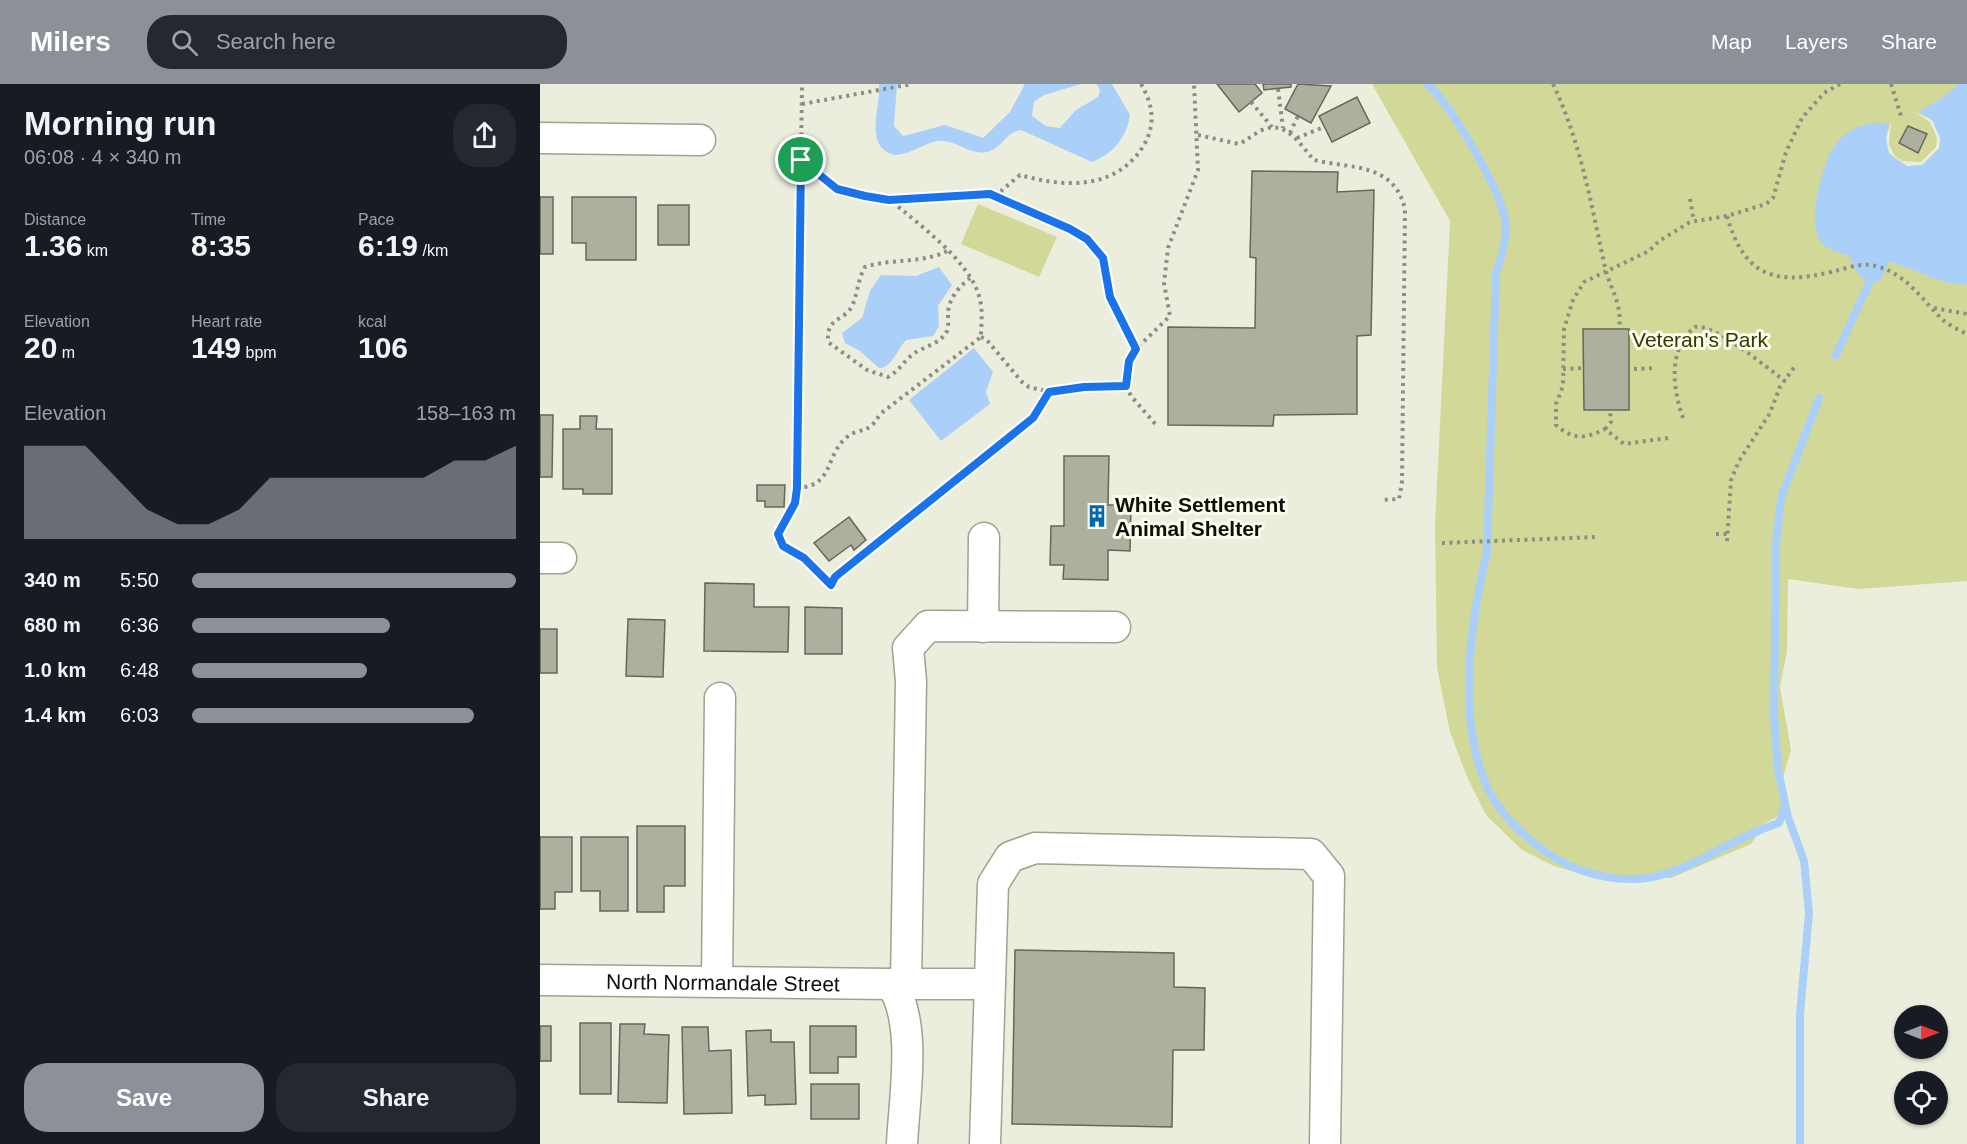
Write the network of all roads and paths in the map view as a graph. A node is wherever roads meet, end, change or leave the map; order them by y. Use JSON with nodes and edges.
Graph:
{"nodes":[{"id":1,"x":802,"y":84,"type":"edge"},
{"id":2,"x":912,"y":84,"type":"edge"},
{"id":3,"x":1141,"y":84,"type":"edge"},
{"id":4,"x":1194,"y":84,"type":"edge"},
{"id":5,"x":1553,"y":84,"type":"edge"},
{"id":6,"x":1840,"y":84,"type":"edge"},
{"id":7,"x":1890,"y":84,"type":"edge"},
{"id":8,"x":1278,"y":89,"type":"dead end"},
{"id":9,"x":1251,"y":102,"type":"dead end"},
{"id":10,"x":802,"y":104,"type":"junction"},
{"id":11,"x":1298,"y":116,"type":"dead end"},
{"id":12,"x":1901,"y":116,"type":"dead end"},
{"id":13,"x":1324,"y":127,"type":"dead end"},
{"id":14,"x":1272,"y":128,"type":"junction"},
{"id":15,"x":1283,"y":129,"type":"junction"},
{"id":16,"x":1290,"y":133,"type":"junction"},
{"id":17,"x":1198,"y":135,"type":"junction"},
{"id":18,"x":540,"y":138,"type":"edge"},
{"id":19,"x":1297,"y":138,"type":"junction"},
{"id":20,"x":700,"y":140,"type":"dead end"},
{"id":21,"x":801,"y":160,"type":"junction"},
{"id":22,"x":990,"y":194,"type":"junction"},
{"id":23,"x":1690,"y":199,"type":"dead end"},
{"id":24,"x":889,"y":200,"type":"junction"},
{"id":25,"x":1728,"y":216,"type":"junction"},
{"id":26,"x":1694,"y":221,"type":"junction"},
{"id":27,"x":947,"y":251,"type":"junction"},
{"id":28,"x":1606,"y":271,"type":"junction"},
{"id":29,"x":970,"y":279,"type":"junction"},
{"id":30,"x":1933,"y":308,"type":"junction"},
{"id":31,"x":1967,"y":314,"type":"edge"},
{"id":32,"x":1619,"y":329,"type":"dead end"},
{"id":33,"x":1967,"y":334,"type":"edge"},
{"id":34,"x":981,"y":338,"type":"junction"},
{"id":35,"x":1136,"y":349,"type":"junction"},
{"id":36,"x":1795,"y":366,"type":"dead end"},
{"id":37,"x":1583,"y":368,"type":"dead end"},
{"id":38,"x":1656,"y":368,"type":"dead end"},
{"id":39,"x":1563,"y":369,"type":"junction"},
{"id":40,"x":1634,"y":369,"type":"dead end"},
{"id":41,"x":1785,"y":381,"type":"junction"},
{"id":42,"x":1126,"y":386,"type":"junction"},
{"id":43,"x":1049,"y":392,"type":"junction"},
{"id":44,"x":1610,"y":410,"type":"dead end"},
{"id":45,"x":1683,"y":418,"type":"dead end"},
{"id":46,"x":1157,"y":426,"type":"dead end"},
{"id":47,"x":1605,"y":429,"type":"junction"},
{"id":48,"x":1668,"y":438,"type":"dead end"},
{"id":49,"x":797,"y":488,"type":"junction"},
{"id":50,"x":1381,"y":500,"type":"dead end"},
{"id":51,"x":1716,"y":534,"type":"dead end"},
{"id":52,"x":1727,"y":534,"type":"junction"},
{"id":53,"x":1596,"y":537,"type":"dead end"},
{"id":54,"x":984,"y":538,"type":"dead end"},
{"id":55,"x":1727,"y":541,"type":"dead end"},
{"id":56,"x":1442,"y":543,"type":"dead end"},
{"id":57,"x":983,"y":627,"type":"junction"},
{"id":58,"x":1115,"y":627,"type":"dead end"},
{"id":59,"x":720,"y":698,"type":"dead end"},
{"id":60,"x":540,"y":980,"type":"edge"},
{"id":61,"x":717,"y":981,"type":"junction"},
{"id":62,"x":990,"y":984,"type":"junction"},
{"id":63,"x":899,"y":988,"type":"junction"},
{"id":64,"x":902,"y":1144,"type":"edge"},
{"id":65,"x":985,"y":1144,"type":"edge"},
{"id":66,"x":1325,"y":1144,"type":"edge"}],
"edges":[{"from":1,"to":10,"type":"path"},
{"from":2,"to":10,"type":"path"},
{"from":3,"to":22,"type":"path"},
{"from":4,"to":17,"type":"path"},
{"from":5,"to":28,"type":"path"},
{"from":6,"to":25,"type":"path"},
{"from":7,"to":12,"type":"path"},
{"from":8,"to":15,"type":"path"},
{"from":9,"to":14,"type":"path"},
{"from":10,"to":21,"type":"path"},
{"from":11,"to":16,"type":"path"},
{"from":13,"to":19,"type":"path"},
{"from":14,"to":15,"type":"path"},
{"from":14,"to":17,"type":"path"},
{"from":15,"to":16,"type":"path"},
{"from":16,"to":19,"type":"path"},
{"from":17,"to":35,"type":"path"},
{"from":18,"to":20,"type":"street"},
{"from":19,"to":50,"type":"path"},
{"from":21,"to":24,"type":"path"},
{"from":21,"to":49,"type":"path"},
{"from":22,"to":24,"type":"path"},
{"from":22,"to":35,"type":"path"},
{"from":23,"to":26,"type":"path"},
{"from":24,"to":27,"type":"path"},
{"from":25,"to":26,"type":"path"},
{"from":25,"to":30,"type":"path"},
{"from":26,"to":28,"type":"path"},
{"from":27,"to":29,"type":"path"},
{"from":27,"to":29,"type":"path"},
{"from":28,"to":32,"type":"path"},
{"from":28,"to":39,"type":"path"},
{"from":29,"to":34,"type":"path"},
{"from":30,"to":31,"type":"path"},
{"from":30,"to":33,"type":"path"},
{"from":34,"to":43,"type":"path"},
{"from":34,"to":49,"type":"path"},
{"from":35,"to":42,"type":"path"},
{"from":36,"to":41,"type":"path"},
{"from":37,"to":39,"type":"path"},
{"from":38,"to":40,"type":"path"},
{"from":39,"to":47,"type":"path"},
{"from":41,"to":45,"type":"path"},
{"from":41,"to":52,"type":"path"},
{"from":42,"to":43,"type":"path"},
{"from":42,"to":46,"type":"path"},
{"from":43,"to":49,"type":"path"},
{"from":44,"to":47,"type":"path"},
{"from":47,"to":48,"type":"path"},
{"from":51,"to":52,"type":"path"},
{"from":52,"to":55,"type":"path"},
{"from":53,"to":56,"type":"path"},
{"from":54,"to":57,"type":"street"},
{"from":57,"to":58,"type":"street"},
{"from":57,"to":63,"type":"street"},
{"from":59,"to":61,"type":"street"},
{"from":60,"to":61,"type":"street","name":"North Normandale Street"},
{"from":61,"to":63,"type":"street","name":"North Normandale Street"},
{"from":62,"to":63,"type":"street","name":"North Normandale Street"},
{"from":62,"to":65,"type":"street"},
{"from":62,"to":66,"type":"street"},
{"from":63,"to":64,"type":"street"}]}
